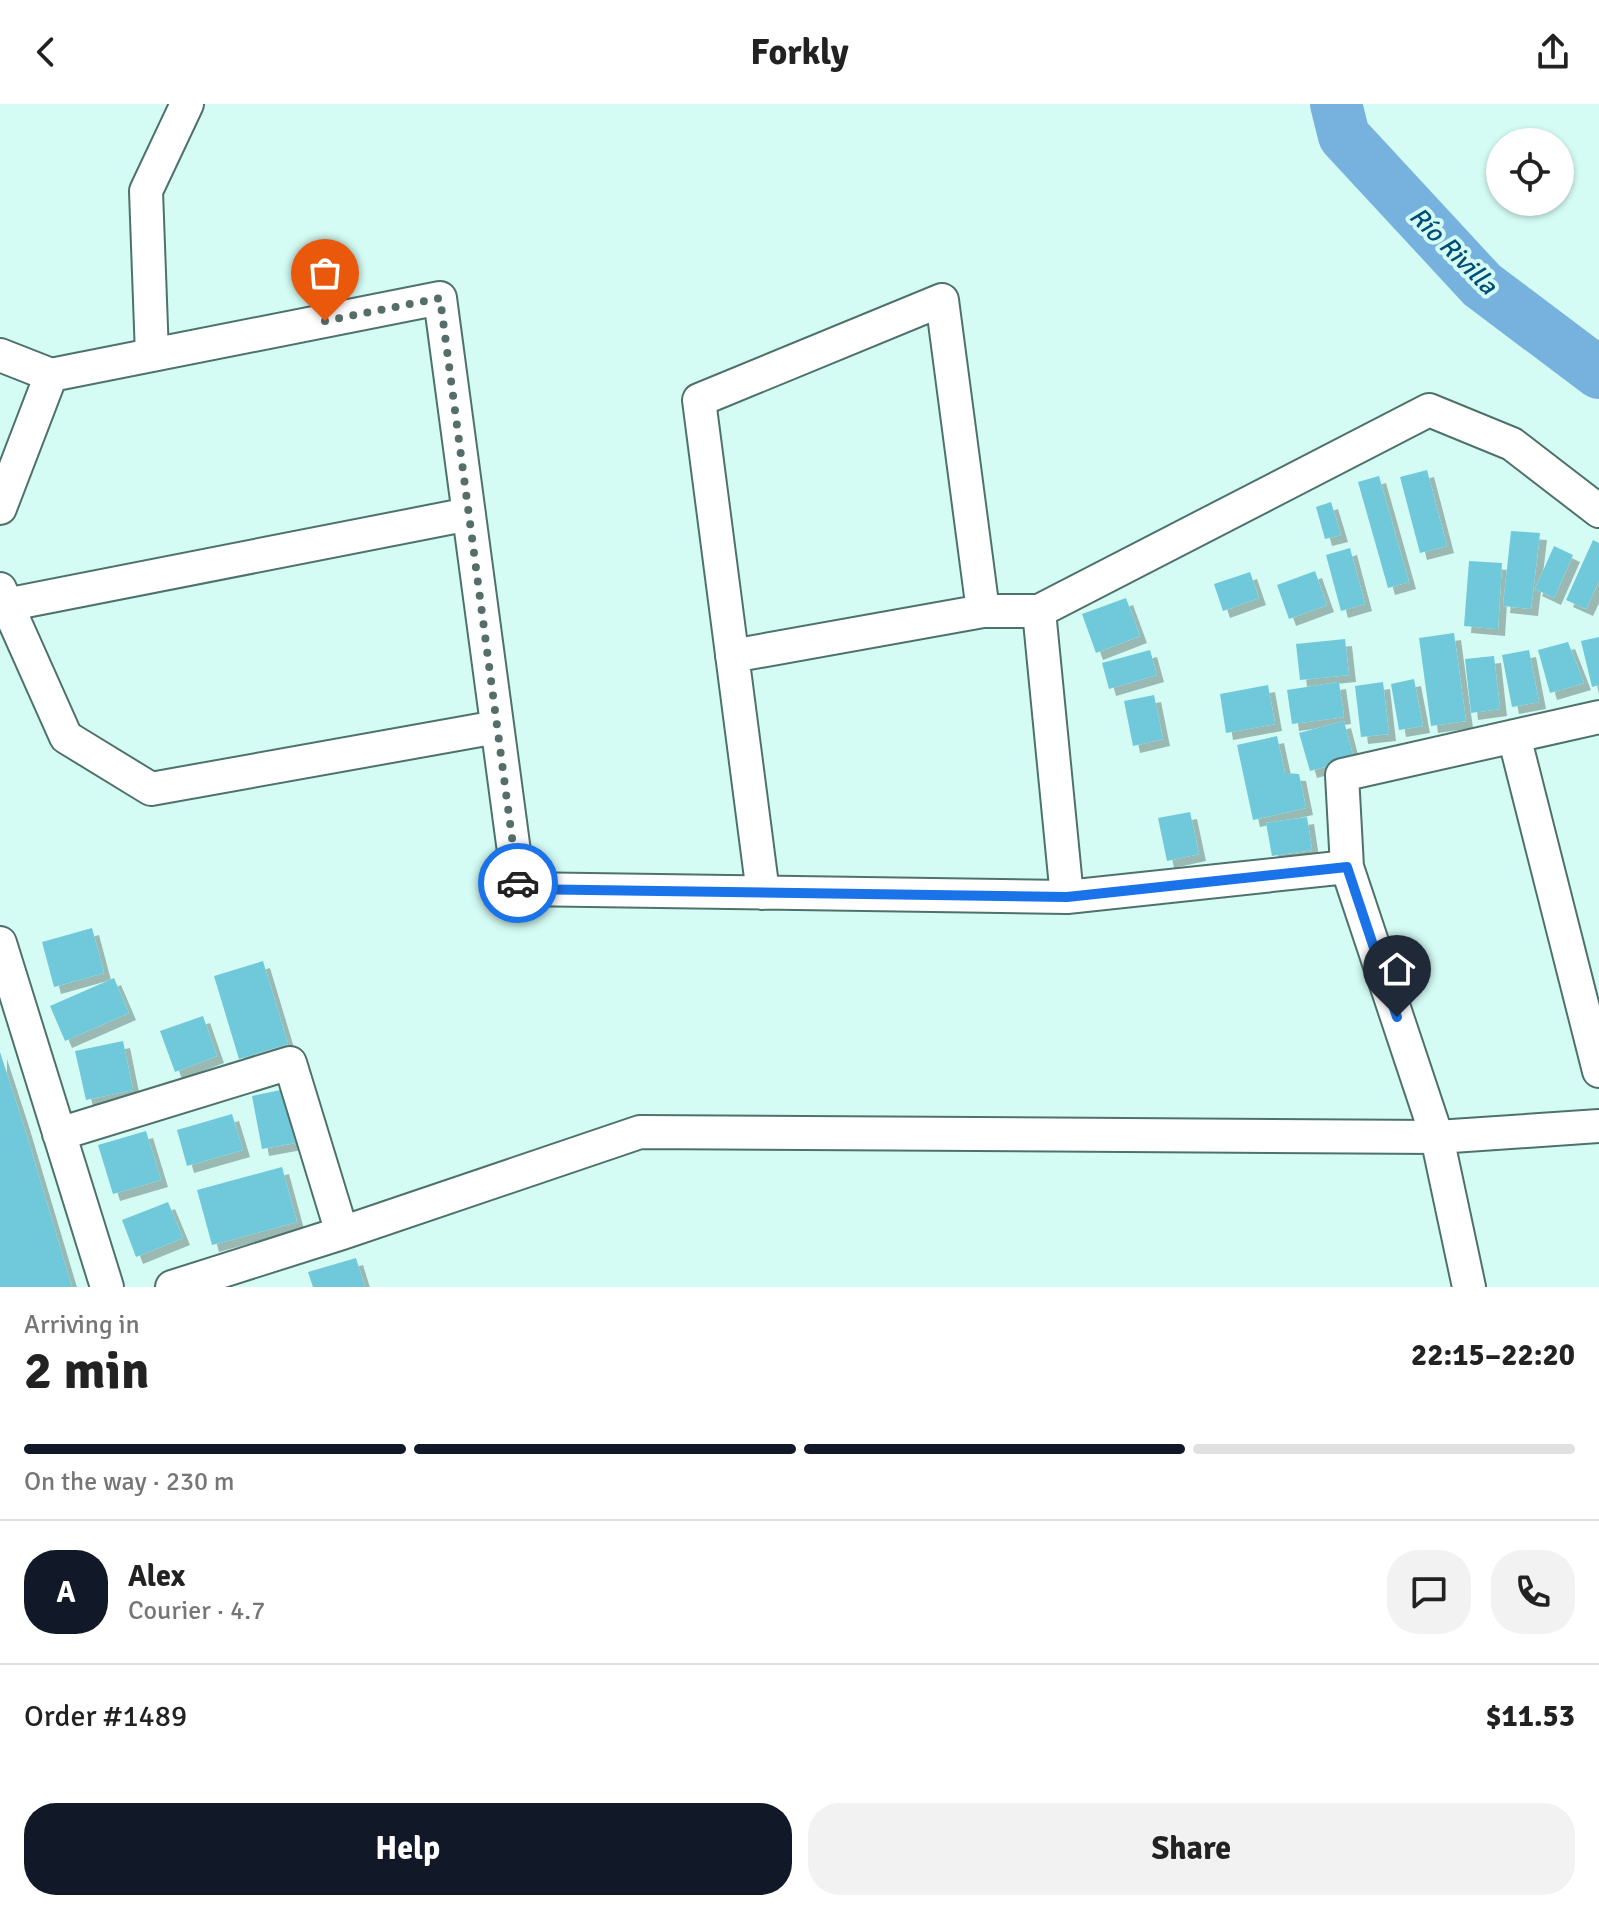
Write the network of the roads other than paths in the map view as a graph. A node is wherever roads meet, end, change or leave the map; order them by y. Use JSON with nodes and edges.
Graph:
{"nodes":[{"id":1,"x":187,"y":104,"type":"edge"},
{"id":2,"x":0,"y":355,"type":"edge"},
{"id":3,"x":152,"y":355,"type":"junction"},
{"id":4,"x":51,"y":375,"type":"junction"},
{"id":5,"x":0,"y":508,"type":"edge"},
{"id":6,"x":1599,"y":511,"type":"edge"},
{"id":7,"x":469,"y":514,"type":"junction"},
{"id":8,"x":2,"y":600,"type":"edge"},
{"id":9,"x":983,"y":611,"type":"junction"},
{"id":10,"x":1039,"y":611,"type":"junction"},
{"id":11,"x":732,"y":656,"type":"junction"},
{"id":12,"x":1599,"y":717,"type":"edge"},
{"id":13,"x":497,"y":727,"type":"junction"},
{"id":14,"x":1514,"y":736,"type":"junction"},
{"id":15,"x":1347,"y":867,"type":"junction"},
{"id":16,"x":763,"y":893,"type":"junction"},
{"id":17,"x":1067,"y":897,"type":"junction"},
{"id":18,"x":0,"y":943,"type":"edge"},
{"id":19,"x":1599,"y":1071,"type":"edge"},
{"id":20,"x":1599,"y":1126,"type":"edge"},
{"id":21,"x":59,"y":1134,"type":"junction"},
{"id":22,"x":1437,"y":1137,"type":"junction"},
{"id":23,"x":342,"y":1233,"type":"junction"},
{"id":24,"x":107,"y":1287,"type":"edge"},
{"id":25,"x":172,"y":1287,"type":"edge"},
{"id":26,"x":1469,"y":1287,"type":"edge"}],
"edges":[{"from":1,"to":3,"type":"street"},
{"from":2,"to":4,"type":"street"},
{"from":3,"to":4,"type":"street"},
{"from":3,"to":7,"type":"street"},
{"from":4,"to":5,"type":"street"},
{"from":6,"to":10,"type":"street"},
{"from":7,"to":8,"type":"street"},
{"from":7,"to":13,"type":"street"},
{"from":8,"to":13,"type":"street"},
{"from":9,"to":10,"type":"street"},
{"from":9,"to":11,"type":"street"},
{"from":9,"to":11,"type":"street"},
{"from":10,"to":17,"type":"street"},
{"from":11,"to":16,"type":"street"},
{"from":12,"to":14,"type":"street"},
{"from":13,"to":16,"type":"street"},
{"from":14,"to":15,"type":"street"},
{"from":14,"to":19,"type":"street"},
{"from":15,"to":17,"type":"street"},
{"from":15,"to":22,"type":"street"},
{"from":16,"to":17,"type":"street"},
{"from":18,"to":21,"type":"street"},
{"from":20,"to":22,"type":"street"},
{"from":21,"to":23,"type":"street"},
{"from":21,"to":24,"type":"street"},
{"from":22,"to":23,"type":"street"},
{"from":22,"to":26,"type":"street"},
{"from":23,"to":25,"type":"street"}]}
